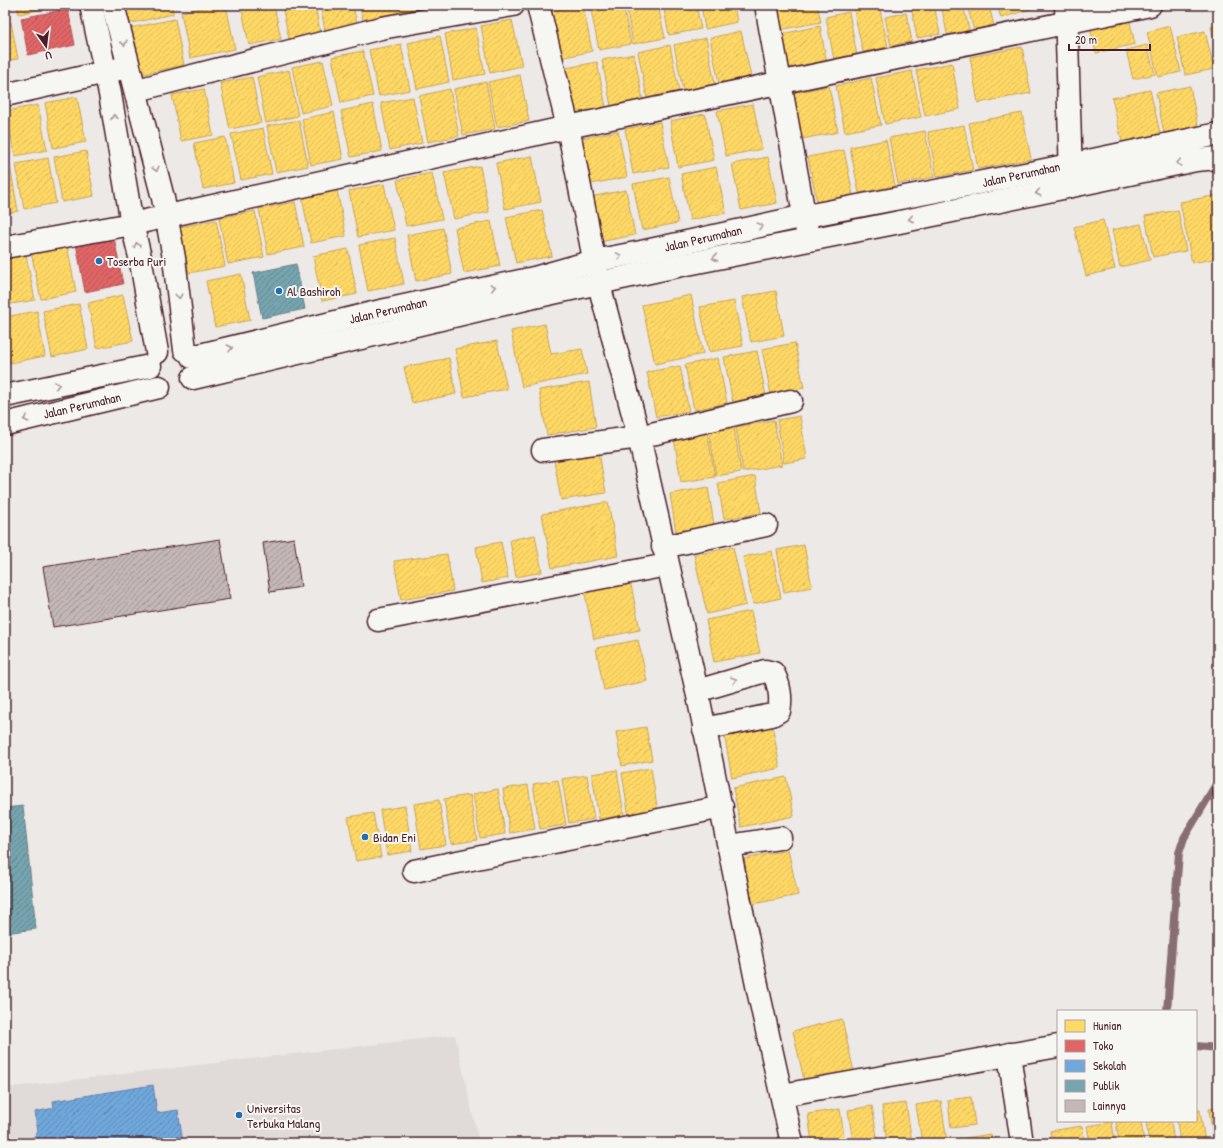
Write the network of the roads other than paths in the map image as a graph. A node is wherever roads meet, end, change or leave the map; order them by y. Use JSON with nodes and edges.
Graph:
{"nodes":[{"id":1,"x":91,"y":5,"type":"edge"},
{"id":2,"x":113,"y":5,"type":"edge"},
{"id":3,"x":513,"y":5,"type":"edge"},
{"id":4,"x":538,"y":5,"type":"edge"},
{"id":5,"x":766,"y":5,"type":"edge"},
{"id":6,"x":1150,"y":5,"type":"edge"},
{"id":7,"x":1066,"y":14,"type":"edge"},
{"id":8,"x":130,"y":66,"type":"junction"},
{"id":9,"x":104,"y":73,"type":"junction"},
{"id":10,"x":782,"y":83,"type":"junction"},
{"id":11,"x":137,"y":90,"type":"junction"},
{"id":12,"x":5,"y":95,"type":"edge"},
{"id":13,"x":568,"y":128,"type":"junction"},
{"id":14,"x":1218,"y":134,"type":"edge"},
{"id":15,"x":1218,"y":158,"type":"edge"},
{"id":16,"x":1070,"y":163,"type":"junction"},
{"id":17,"x":1071,"y":185,"type":"junction"},
{"id":18,"x":167,"y":216,"type":"junction"},
{"id":19,"x":804,"y":216,"type":"junction"},
{"id":20,"x":132,"y":224,"type":"junction"},
{"id":21,"x":809,"y":240,"type":"junction"},
{"id":22,"x":5,"y":247,"type":"edge"},
{"id":23,"x":594,"y":261,"type":"junction"},
{"id":24,"x":599,"y":284,"type":"junction"},
{"id":25,"x":474,"y":301,"type":"junction"},
{"id":26,"x":154,"y":359,"type":"junction"},
{"id":27,"x":190,"y":362,"type":"junction"},
{"id":28,"x":159,"y":387,"type":"junction"},
{"id":29,"x":5,"y":396,"type":"edge"},
{"id":30,"x":791,"y":401,"type":"dead end"},
{"id":31,"x":5,"y":424,"type":"edge"},
{"id":32,"x":639,"y":437,"type":"junction"},
{"id":33,"x":543,"y":450,"type":"dead end"},
{"id":34,"x":766,"y":525,"type":"dead end"},
{"id":35,"x":665,"y":556,"type":"junction"},
{"id":36,"x":378,"y":620,"type":"dead end"},
{"id":37,"x":697,"y":691,"type":"junction"},
{"id":38,"x":704,"y":729,"type":"junction"},
{"id":39,"x":722,"y":807,"type":"junction"},
{"id":40,"x":780,"y":838,"type":"dead end"},
{"id":41,"x":729,"y":846,"type":"junction"},
{"id":42,"x":414,"y":871,"type":"dead end"},
{"id":43,"x":1057,"y":1046,"type":"edge"},
{"id":44,"x":1009,"y":1054,"type":"junction"},
{"id":45,"x":782,"y":1095,"type":"junction"},
{"id":46,"x":792,"y":1143,"type":"edge"},
{"id":47,"x":1022,"y":1143,"type":"edge"}],
"edges":[{"from":1,"to":9,"type":"street"},
{"from":2,"to":8,"type":"street","one_way":true},
{"from":3,"to":11,"type":"street"},
{"from":4,"to":13,"type":"street"},
{"from":5,"to":10,"type":"street"},
{"from":6,"to":7,"type":"street"},
{"from":7,"to":10,"type":"street"},
{"from":7,"to":16,"type":"street"},
{"from":8,"to":9,"type":"street"},
{"from":8,"to":11,"type":"street"},
{"from":9,"to":12,"type":"street"},
{"from":20,"to":9,"type":"street","one_way":true},
{"from":10,"to":13,"type":"street"},
{"from":10,"to":19,"type":"street"},
{"from":11,"to":18,"type":"street","one_way":true},
{"from":13,"to":18,"type":"street"},
{"from":13,"to":23,"type":"street"},
{"from":14,"to":16,"type":"street","name":"Jalan Perumahan"},
{"from":15,"to":17,"type":"street","name":"Jalan Perumahan","one_way":true},
{"from":16,"to":17,"type":"street"},
{"from":16,"to":19,"type":"street","name":"Jalan Perumahan"},
{"from":17,"to":21,"type":"street","name":"Jalan Perumahan","one_way":true},
{"from":18,"to":20,"type":"street"},
{"from":18,"to":27,"type":"street","one_way":true},
{"from":19,"to":21,"type":"street"},
{"from":23,"to":19,"type":"street","name":"Jalan Perumahan","one_way":true},
{"from":20,"to":22,"type":"street"},
{"from":26,"to":20,"type":"street","one_way":true},
{"from":21,"to":24,"type":"street","name":"Jalan Perumahan","one_way":true},
{"from":23,"to":24,"type":"street"},
{"from":25,"to":23,"type":"street","name":"Jalan Perumahan","one_way":true},
{"from":24,"to":25,"type":"street","name":"Jalan Perumahan"},
{"from":24,"to":32,"type":"street"},
{"from":25,"to":27,"type":"street","name":"Jalan Perumahan"},
{"from":26,"to":27,"type":"street"},
{"from":26,"to":28,"type":"street"},
{"from":29,"to":26,"type":"street","name":"Jalan Perumahan","one_way":true},
{"from":27,"to":28,"type":"street"},
{"from":28,"to":31,"type":"street","name":"Jalan Perumahan","one_way":true},
{"from":30,"to":32,"type":"street"},
{"from":32,"to":33,"type":"street"},
{"from":32,"to":35,"type":"street"},
{"from":34,"to":35,"type":"street"},
{"from":35,"to":36,"type":"street"},
{"from":35,"to":37,"type":"street"},
{"from":37,"to":38,"type":"street"},
{"from":37,"to":38,"type":"street","one_way":true},
{"from":38,"to":39,"type":"street"},
{"from":39,"to":41,"type":"street"},
{"from":39,"to":42,"type":"street"},
{"from":40,"to":41,"type":"street"},
{"from":41,"to":45,"type":"street"},
{"from":43,"to":44,"type":"street"},
{"from":44,"to":45,"type":"street"},
{"from":44,"to":47,"type":"street"},
{"from":45,"to":46,"type":"street"}]}
